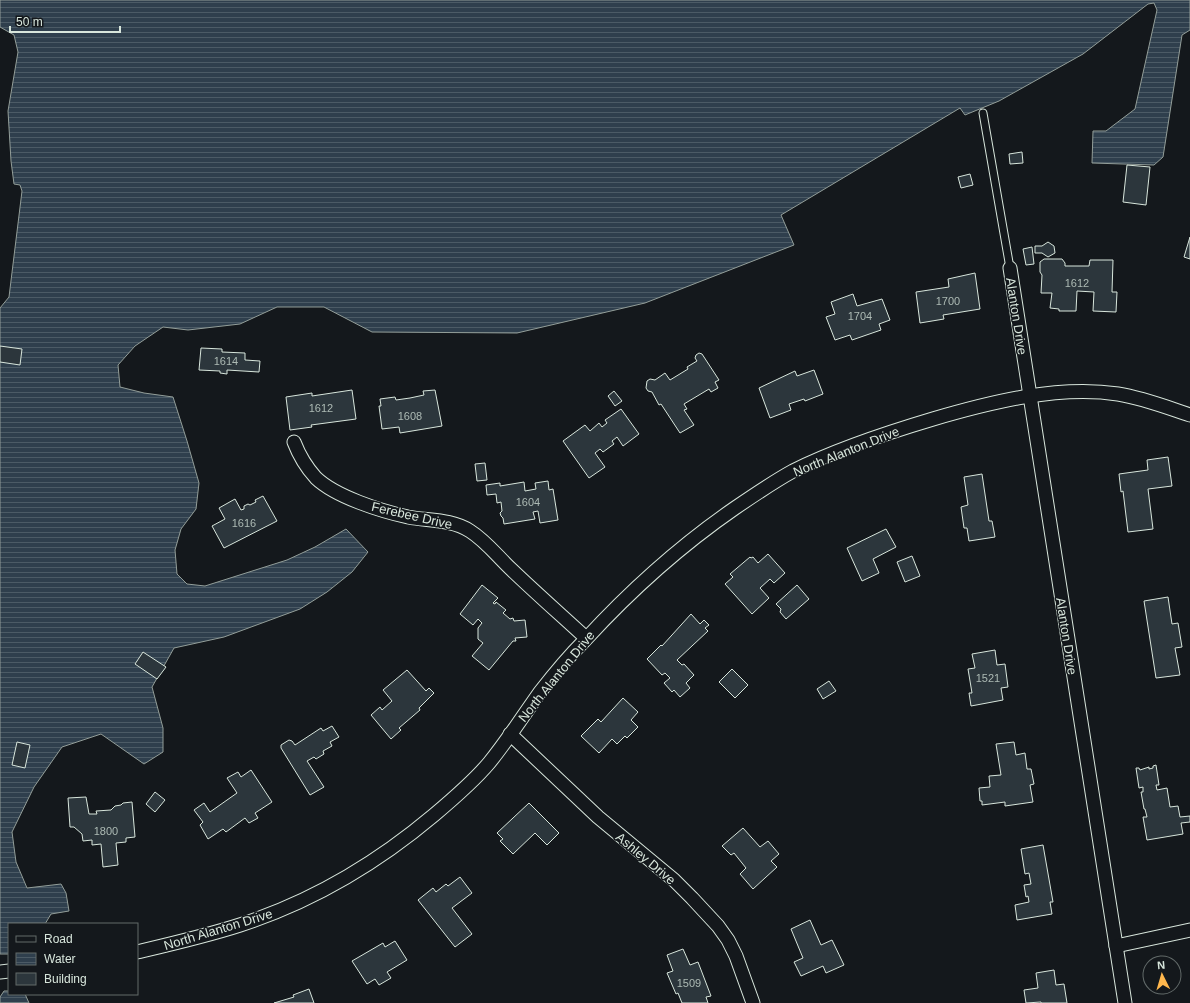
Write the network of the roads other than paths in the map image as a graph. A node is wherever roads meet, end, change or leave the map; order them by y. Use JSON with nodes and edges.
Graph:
{"nodes":[{"id":1,"x":983,"y":113,"type":"dead end"},
{"id":2,"x":1010,"y":268,"type":"joint"},
{"id":3,"x":1030,"y":396,"type":"junction"},
{"id":4,"x":1190,"y":415,"type":"edge"},
{"id":5,"x":294,"y":442,"type":"dead end"},
{"id":6,"x":586,"y":638,"type":"junction"},
{"id":7,"x":510,"y":734,"type":"junction"},
{"id":8,"x":1190,"y":930,"type":"edge"},
{"id":9,"x":1116,"y":946,"type":"junction"},
{"id":10,"x":138,"y":952,"type":"edge"},
{"id":11,"x":752,"y":1003,"type":"edge"},
{"id":12,"x":1125,"y":1003,"type":"edge"}],
"edges":[{"from":1,"to":2,"type":"lane"},
{"from":2,"to":3,"type":"street","name":"Alanton Drive"},
{"from":3,"to":4,"type":"street","name":"North Alanton Drive"},
{"from":3,"to":6,"type":"street","name":"North Alanton Drive"},
{"from":3,"to":9,"type":"street","name":"Alanton Drive"},
{"from":5,"to":6,"type":"street","name":"Ferebee Drive"},
{"from":6,"to":7,"type":"street","name":"North Alanton Drive"},
{"from":7,"to":10,"type":"street","name":"North Alanton Drive"},
{"from":7,"to":11,"type":"street","name":"Ashley Drive"},
{"from":8,"to":9,"type":"street"},
{"from":9,"to":12,"type":"street","name":"Alanton Drive"}]}
